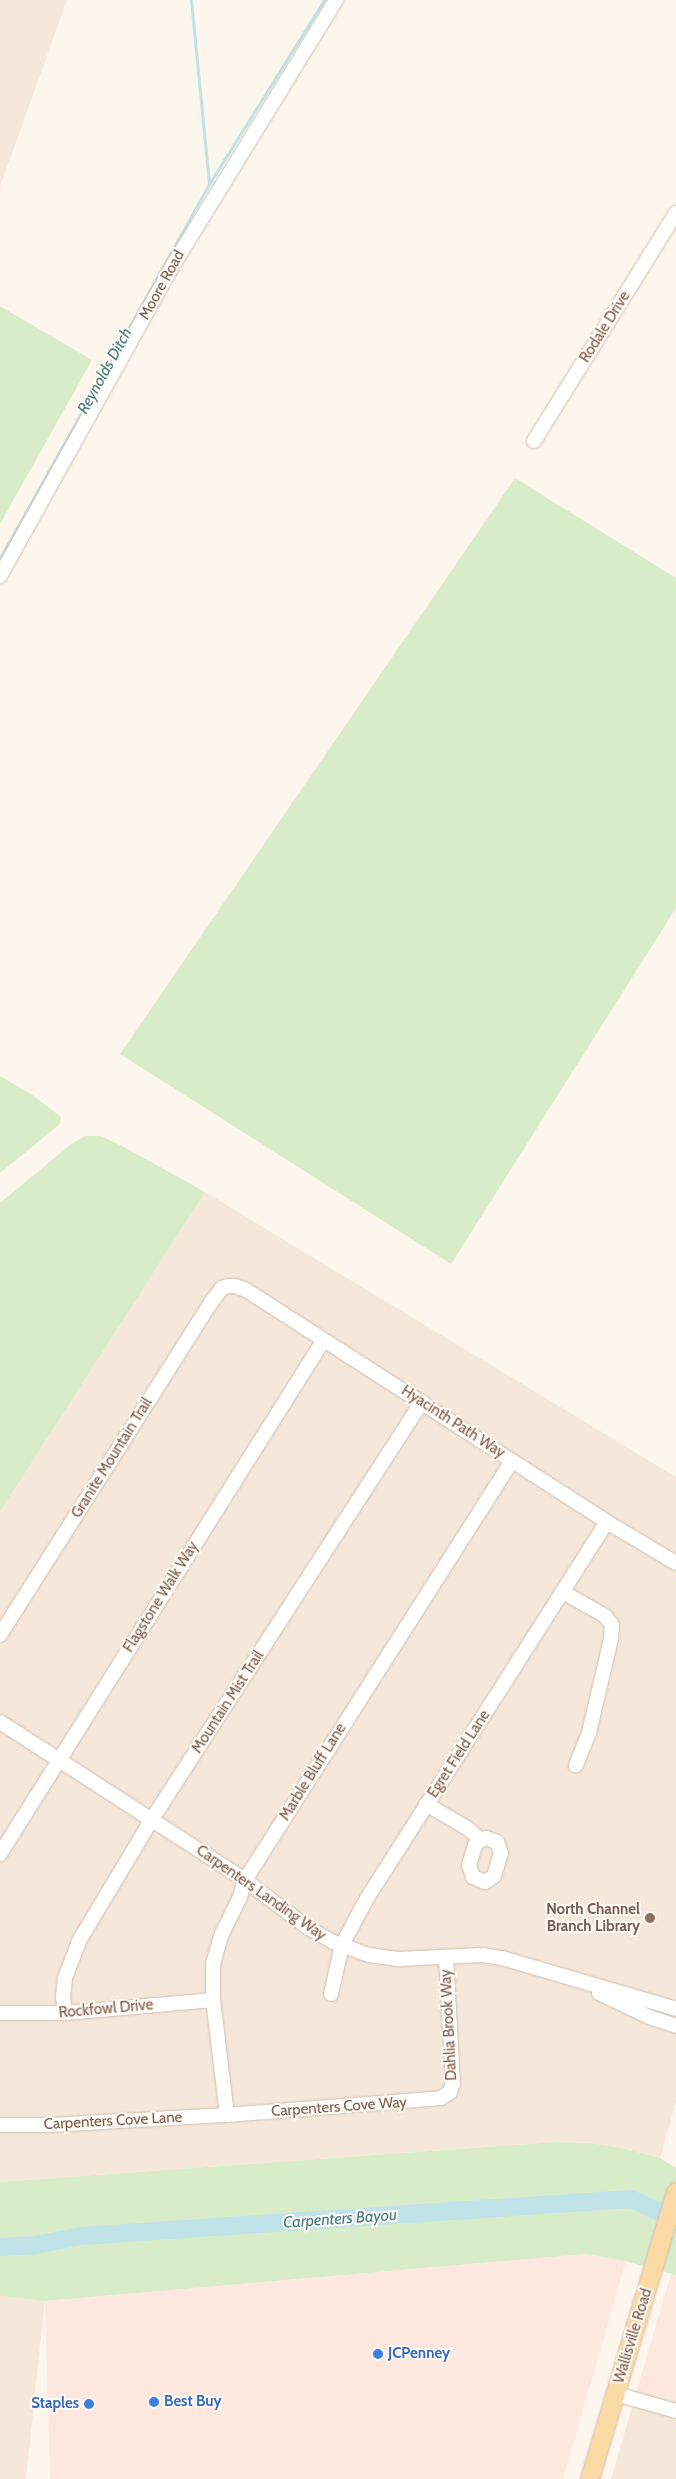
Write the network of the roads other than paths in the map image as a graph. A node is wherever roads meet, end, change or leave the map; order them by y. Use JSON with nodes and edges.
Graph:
{"nodes":[{"id":1,"x":336,"y":0,"type":"edge"},
{"id":2,"x":676,"y":214,"type":"edge"},
{"id":3,"x":534,"y":441,"type":"dead end"},
{"id":4,"x":0,"y":576,"type":"edge"},
{"id":5,"x":228,"y":1286,"type":"joint"},
{"id":6,"x":324,"y":1341,"type":"junction"},
{"id":7,"x":422,"y":1402,"type":"junction"},
{"id":8,"x":512,"y":1461,"type":"junction"},
{"id":9,"x":607,"y":1522,"type":"junction"},
{"id":10,"x":676,"y":1564,"type":"edge"},
{"id":11,"x":563,"y":1592,"type":"junction"},
{"id":12,"x":0,"y":1635,"type":"edge"},
{"id":13,"x":0,"y":1722,"type":"edge"},
{"id":14,"x":58,"y":1759,"type":"junction"},
{"id":15,"x":576,"y":1766,"type":"dead end"},
{"id":16,"x":426,"y":1804,"type":"junction"},
{"id":17,"x":152,"y":1819,"type":"junction"},
{"id":18,"x":480,"y":1840,"type":"dead end"},
{"id":19,"x":0,"y":1854,"type":"edge"},
{"id":20,"x":245,"y":1880,"type":"junction"},
{"id":21,"x":342,"y":1945,"type":"junction"},
{"id":22,"x":446,"y":1958,"type":"junction"},
{"id":23,"x":581,"y":1982,"type":"junction"},
{"id":24,"x":331,"y":1994,"type":"dead end"},
{"id":25,"x":213,"y":2000,"type":"junction"},
{"id":26,"x":676,"y":2009,"type":"edge"},
{"id":27,"x":0,"y":2013,"type":"edge"},
{"id":28,"x":64,"y":2013,"type":"junction"},
{"id":29,"x":676,"y":2026,"type":"edge"},
{"id":30,"x":450,"y":2092,"type":"joint"},
{"id":31,"x":226,"y":2115,"type":"junction"},
{"id":32,"x":0,"y":2125,"type":"edge"},
{"id":33,"x":676,"y":2193,"type":"edge"},
{"id":34,"x":616,"y":2394,"type":"junction"},
{"id":35,"x":676,"y":2411,"type":"edge"},
{"id":36,"x":590,"y":2479,"type":"edge"}],
"edges":[{"from":1,"to":4,"type":"street","name":"Moore Road"},
{"from":2,"to":3,"type":"street","name":"Rodale Drive"},
{"from":5,"to":6,"type":"street","name":"Hyacinth Path Way"},
{"from":5,"to":12,"type":"street","name":"Granite Mountain Trail"},
{"from":6,"to":7,"type":"street","name":"Hyacinth Path Way"},
{"from":6,"to":14,"type":"street","name":"Flagstone Walk Way"},
{"from":7,"to":8,"type":"street","name":"Hyacinth Path Way"},
{"from":7,"to":17,"type":"street","name":"Mountain Mist Trail"},
{"from":8,"to":9,"type":"street","name":"Hyacinth Path Way"},
{"from":8,"to":20,"type":"street","name":"Marble Bluff Lane"},
{"from":9,"to":10,"type":"street","name":"Hyacinth Path Way"},
{"from":9,"to":11,"type":"street","name":"Egret Field Lane"},
{"from":11,"to":15,"type":"street"},
{"from":11,"to":16,"type":"street","name":"Egret Field Lane"},
{"from":13,"to":14,"type":"street","name":"Carpenters Landing Way"},
{"from":14,"to":17,"type":"street","name":"Carpenters Landing Way"},
{"from":14,"to":19,"type":"street","name":"Flagstone Walk Way"},
{"from":16,"to":18,"type":"street"},
{"from":16,"to":21,"type":"street","name":"Egret Field Lane"},
{"from":17,"to":20,"type":"street","name":"Carpenters Landing Way"},
{"from":17,"to":28,"type":"street","name":"Mountain Mist Trail"},
{"from":20,"to":21,"type":"street","name":"Carpenters Landing Way"},
{"from":20,"to":25,"type":"street","name":"Marble Bluff Lane"},
{"from":21,"to":22,"type":"street","name":"Carpenters Landing Way"},
{"from":21,"to":24,"type":"street","name":"Egret Field Lane"},
{"from":22,"to":23,"type":"street","name":"Carpenters Landing Way"},
{"from":22,"to":30,"type":"street","name":"Dahlia Brook Way"},
{"from":23,"to":26,"type":"street","name":"Carpenters Landing Way"},
{"from":23,"to":29,"type":"street","name":"Carpenters Landing Way"},
{"from":25,"to":28,"type":"street","name":"Rockfowl Drive"},
{"from":25,"to":31,"type":"street","name":"Marble Bluff Lane"},
{"from":27,"to":28,"type":"street","name":"Rockfowl Drive"},
{"from":30,"to":31,"type":"street","name":"Carpenters Cove Way"},
{"from":31,"to":32,"type":"street","name":"Carpenters Cove Lane"},
{"from":33,"to":34,"type":"main road","name":"Wallisville Road"},
{"from":34,"to":35,"type":"street"},
{"from":34,"to":36,"type":"main road","name":"Wallisville Road"}]}
